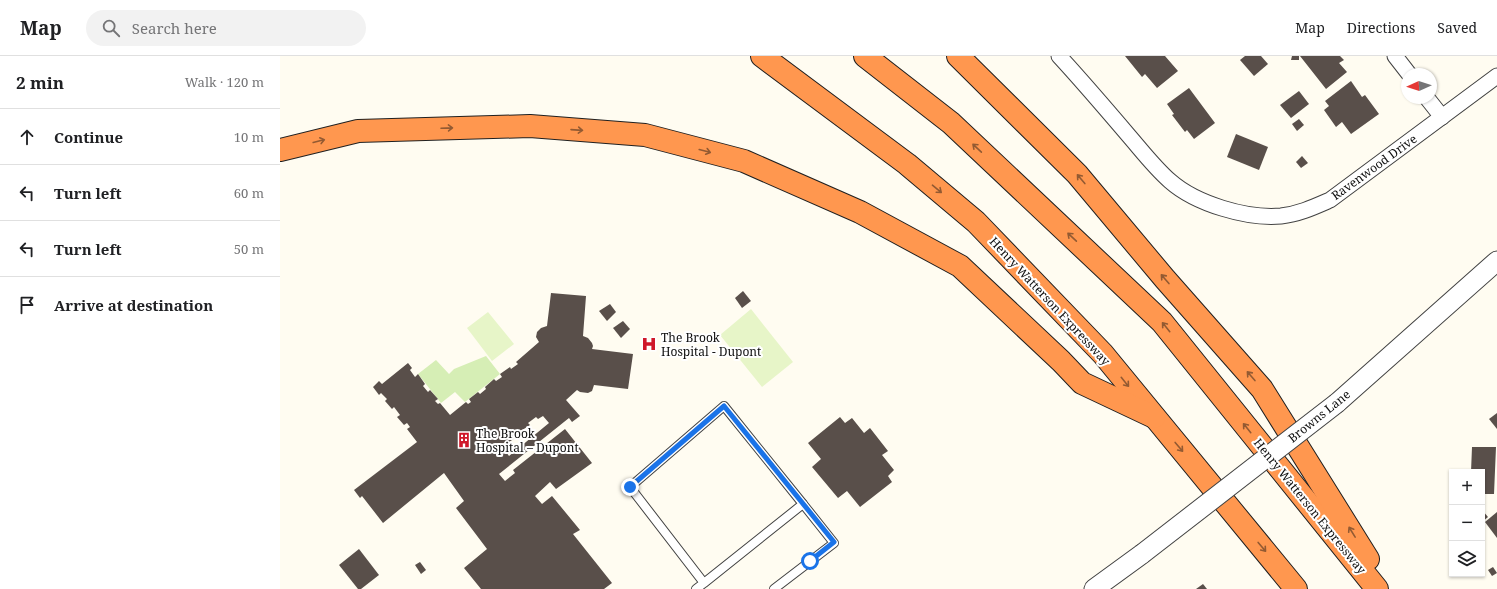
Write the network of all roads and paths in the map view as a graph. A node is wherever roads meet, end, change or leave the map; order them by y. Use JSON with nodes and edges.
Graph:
{"nodes":[{"id":1,"x":745,"y":56,"type":"edge"},
{"id":2,"x":762,"y":56,"type":"edge"},
{"id":3,"x":865,"y":56,"type":"edge"},
{"id":4,"x":958,"y":56,"type":"edge"},
{"id":5,"x":1059,"y":56,"type":"edge"},
{"id":6,"x":1395,"y":56,"type":"edge"},
{"id":7,"x":1404,"y":68,"type":"edge"},
{"id":8,"x":1497,"y":76,"type":"edge"},
{"id":9,"x":1432,"y":104,"type":"edge"},
{"id":10,"x":1442,"y":118,"type":"junction"},
{"id":11,"x":280,"y":150,"type":"edge"},
{"id":12,"x":907,"y":164,"type":"junction"},
{"id":13,"x":1497,"y":261,"type":"edge"},
{"id":14,"x":1154,"y":417,"type":"junction"},
{"id":15,"x":803,"y":504,"type":"junction"},
{"id":16,"x":704,"y":583,"type":"junction"},
{"id":17,"x":696,"y":589,"type":"edge"},
{"id":18,"x":774,"y":589,"type":"edge"},
{"id":19,"x":1094,"y":589,"type":"edge"},
{"id":20,"x":1296,"y":589,"type":"edge"},
{"id":21,"x":1377,"y":589,"type":"edge"},
{"id":22,"x":1387,"y":589,"type":"edge"}],
"edges":[{"from":1,"to":12,"type":"highway"},
{"from":2,"to":12,"type":"highway","name":"Henry Watterson Expressway"},
{"from":21,"to":3,"type":"highway","name":"Henry Watterson Expressway","one_way":true},
{"from":22,"to":4,"type":"highway","one_way":true},
{"from":5,"to":10,"type":"street","name":"Ravenwood Drive"},
{"from":6,"to":7,"type":"street"},
{"from":8,"to":10,"type":"street","name":"Ravenwood Drive"},
{"from":9,"to":10,"type":"street"},
{"from":11,"to":14,"type":"highway","one_way":true},
{"from":12,"to":14,"type":"highway","name":"Henry Watterson Expressway","one_way":true},
{"from":13,"to":19,"type":"street","name":"Browns Lane","bridge":true},
{"from":14,"to":20,"type":"highway","name":"Henry Watterson Expressway","one_way":true},
{"from":15,"to":16,"type":"lane"},
{"from":15,"to":16,"type":"lane"},
{"from":15,"to":18,"type":"lane"},
{"from":16,"to":17,"type":"lane"}]}
